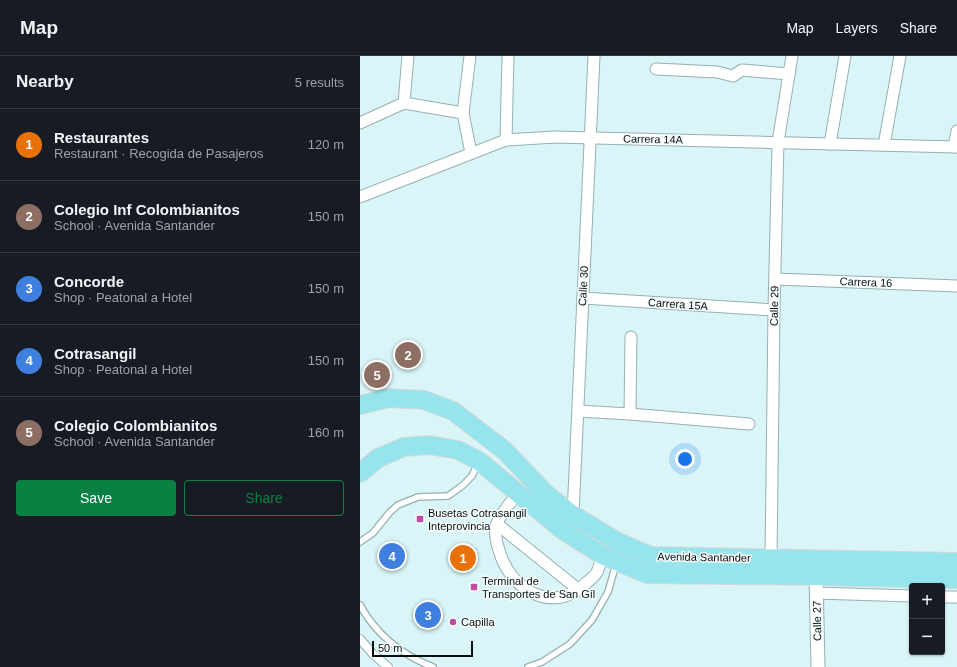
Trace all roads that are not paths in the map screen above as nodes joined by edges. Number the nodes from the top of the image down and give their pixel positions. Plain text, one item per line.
1 (408, 56) edge
2 (470, 56) edge
3 (508, 56) edge
4 (594, 56) edge
5 (792, 56) edge
6 (845, 56) edge
7 (900, 56) edge
8 (656, 69) dead end
9 (789, 74) junction
10 (404, 103) junction
11 (463, 113) junction
12 (360, 123) edge
13 (957, 131) edge
14 (590, 138) junction
15 (506, 140) junction
16 (778, 142) junction
17 (830, 144) junction
18 (884, 145) junction
19 (956, 147) edge
20 (471, 153) junction
21 (360, 197) edge
22 (775, 279) junction
23 (957, 286) edge
24 (583, 298) junction
25 (774, 310) junction
26 (630, 337) dead end
27 (360, 405) edge
28 (578, 411) junction
29 (630, 414) junction
30 (749, 424) dead end
31 (479, 461) junction
32 (360, 473) edge
33 (518, 493) junction
34 (573, 515) junction
35 (497, 524) junction
36 (360, 542) edge
37 (609, 558) junction
38 (771, 558) junction
39 (957, 562) edge
40 (957, 579) edge
41 (816, 584) junction
42 (579, 590) junction
43 (909, 596) edge
44 (945, 597) edge
45 (957, 597) edge
46 (360, 605) edge
47 (360, 639) edge
48 (388, 667) edge
49 (433, 667) edge
50 (528, 667) edge
51 (818, 667) edge

1 - 10 street
2 - 11 street
3 - 15 street
4 - 14 street, Calle 30
5 - 9 street, Calle 29
6 - 17 street
7 - 18 street
8 - 9 street
9 - 16 street, Calle 29
10 - 11 street
10 - 12 street
11 - 20 street
13 - 19 street
14 - 15 street, Carrera 14A
14 - 16 street, Carrera 14A
14 - 24 street, Calle 30
15 - 20 street, Carrera 14A
16 - 17 street, Carrera 14A
16 - 22 street, Calle 29
17 - 18 street, Carrera 14A
18 - 19 street, Carrera 14A
20 - 21 street, Carrera 14A
22 - 23 street, Carrera 16
22 - 25 street, Calle 29
24 - 25 street, Carrera 15A
24 - 28 street, Calle 30
25 - 38 street, Calle 29
26 - 29 street
27 - 34 highway, Avenida Santander
28 - 29 street
28 - 34 street, Calle 30
29 - 30 street
31 - 32 highway, Avenida Santander
31 - 33 highway, Avenida Santander
31 - 36 lane
33 - 35 street
33 - 37 highway, Avenida Santander
34 - 38 highway, Avenida Santander
35 - 42 street
35 - 42 street
37 - 41 highway, Avenida Santander
37 - 42 street
37 - 50 lane
38 - 39 highway, Avenida Santander
40 - 41 highway, Avenida Santander
41 - 43 street
41 - 51 street, Calle 27
44 - 45 street
46 - 49 lane
47 - 48 street

